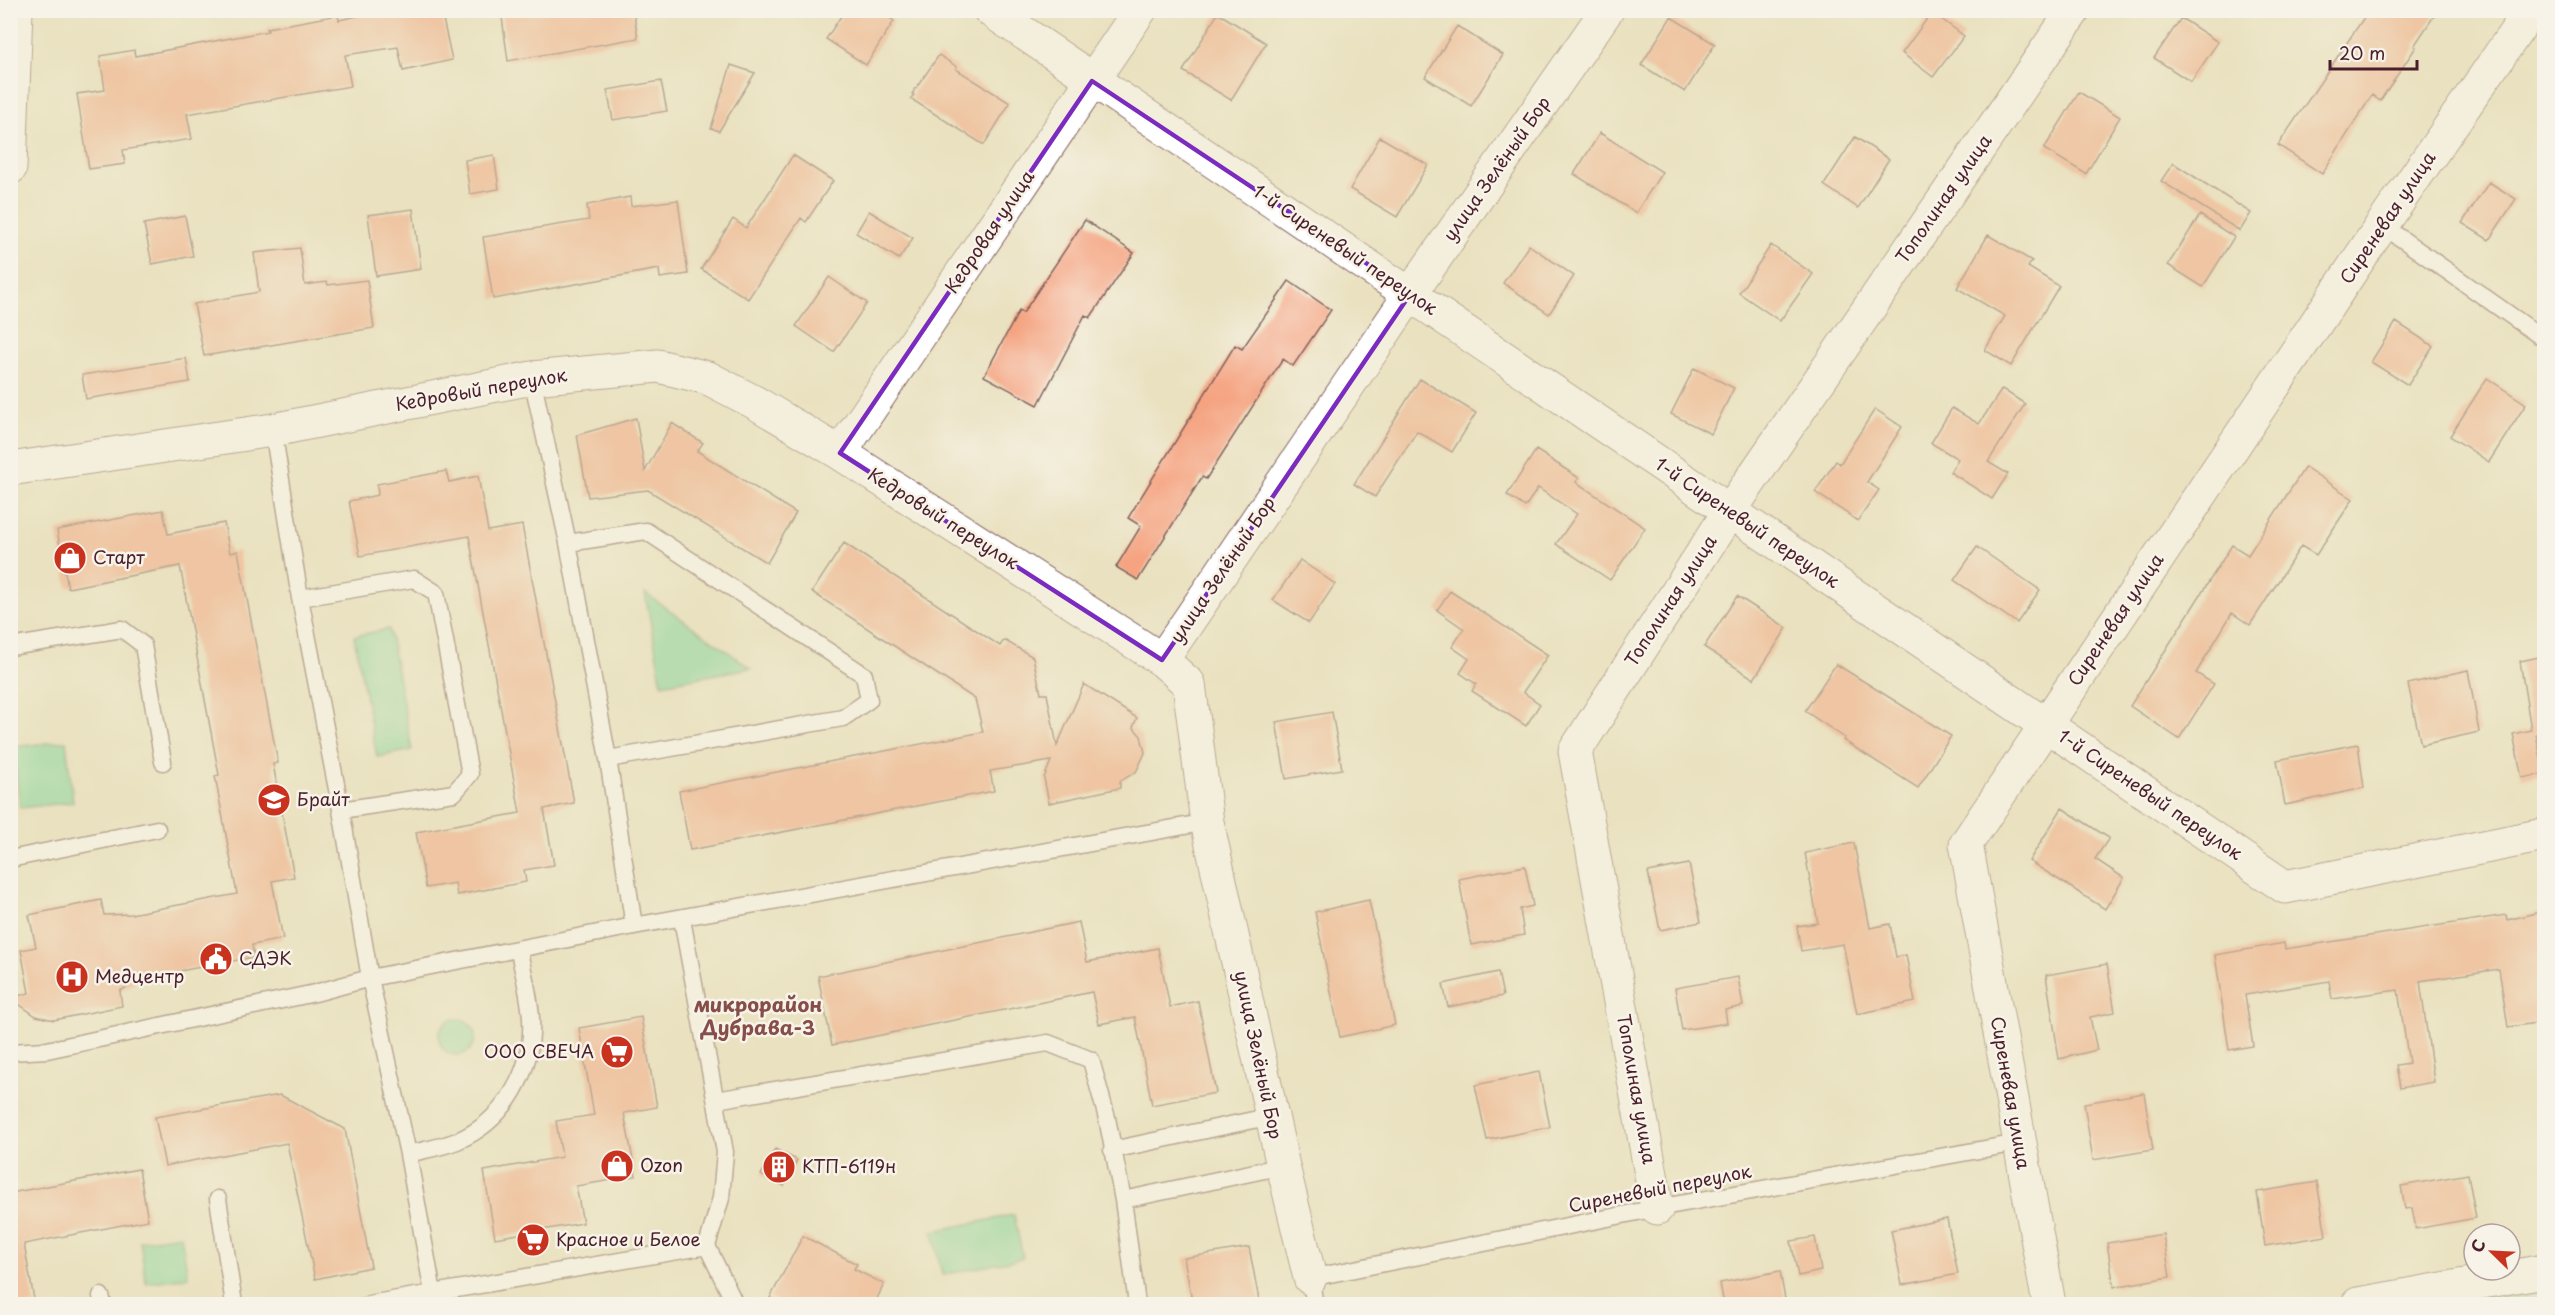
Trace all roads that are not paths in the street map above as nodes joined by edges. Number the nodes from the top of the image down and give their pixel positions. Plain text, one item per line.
1 (990, 10) edge
2 (1140, 10) edge
3 (1607, 10) edge
4 (2074, 10) edge
5 (2531, 10) edge
6 (22, 12) edge
7 (1092, 81) junction
8 (10, 168) edge
9 (2382, 225) junction
10 (1411, 293) junction
11 (2544, 339) edge
12 (532, 378) junction
13 (273, 430) junction
14 (840, 453) junction
15 (10, 469) edge
16 (1729, 512) junction
17 (568, 543) junction
18 (300, 598) junction
19 (10, 647) edge
20 (1162, 660) junction
21 (2046, 724) junction
22 (608, 759) junction
23 (163, 762) dead end
24 (341, 810) junction
25 (1206, 822) junction
26 (157, 829) dead end
27 (2544, 835) edge
28 (10, 859) edge
29 (682, 919) junction
30 (634, 926) junction
31 (519, 951) junction
32 (370, 978) junction
33 (10, 1052) edge
34 (716, 1100) junction
35 (1272, 1116) junction
36 (2018, 1143) junction
37 (1112, 1150) junction
38 (408, 1154) junction
39 (1283, 1166) junction
40 (218, 1199) dead end
41 (1123, 1200) junction
42 (1657, 1208) junction
43 (707, 1246) junction
44 (2544, 1271) edge
45 (1313, 1291) edge
46 (434, 1299) edge
47 (234, 1305) edge
48 (369, 1305) edge
49 (735, 1305) edge
50 (1137, 1305) edge
51 (2049, 1305) edge
52 (2358, 1305) edge

1 - 7 street, 1-й Сиреневый переулок
2 - 7 street, Кедровая улица
3 - 10 street, улица Зелёный Бор
4 - 16 street, Тополиная улица
5 - 9 street, Сиреневая улица
6 - 8 street
7 - 10 street, 1-й Сиреневый переулок
7 - 14 street, Кедровая улица
9 - 11 lane
9 - 21 street, Сиреневая улица
10 - 16 street, 1-й Сиреневый переулок
10 - 20 street, улица Зелёный Бор
12 - 13 street, Кедровый переулок
12 - 14 street, Кедровый переулок
12 - 17 lane
13 - 15 street, Кедровый переулок
13 - 18 lane
14 - 20 street, Кедровый переулок
16 - 21 street, 1-й Сиреневый переулок
16 - 42 street, Тополиная улица
17 - 22 lane
17 - 22 lane
18 - 24 lane
18 - 24 lane
19 - 23 lane
20 - 25 street, улица Зелёный Бор
21 - 27 street, 1-й Сиреневый переулок
21 - 36 street, Сиреневая улица
22 - 30 lane
24 - 32 lane
25 - 29 lane
25 - 35 street, улица Зелёный Бор
26 - 28 lane
29 - 30 lane
29 - 34 lane
30 - 31 lane
31 - 32 lane
31 - 38 lane
32 - 33 lane
32 - 38 lane
34 - 37 lane
34 - 43 lane
35 - 37 lane
35 - 39 street, улица Зелёный Бор
36 - 42 lane, Сиреневый переулок
36 - 51 street, Сиреневая улица
37 - 41 lane
38 - 46 lane
39 - 41 lane
39 - 45 street, улица Зелёный Бор
40 - 47 lane
41 - 50 lane
42 - 45 lane, Сиреневый переулок
43 - 46 lane
43 - 49 lane
44 - 52 street
46 - 48 lane

